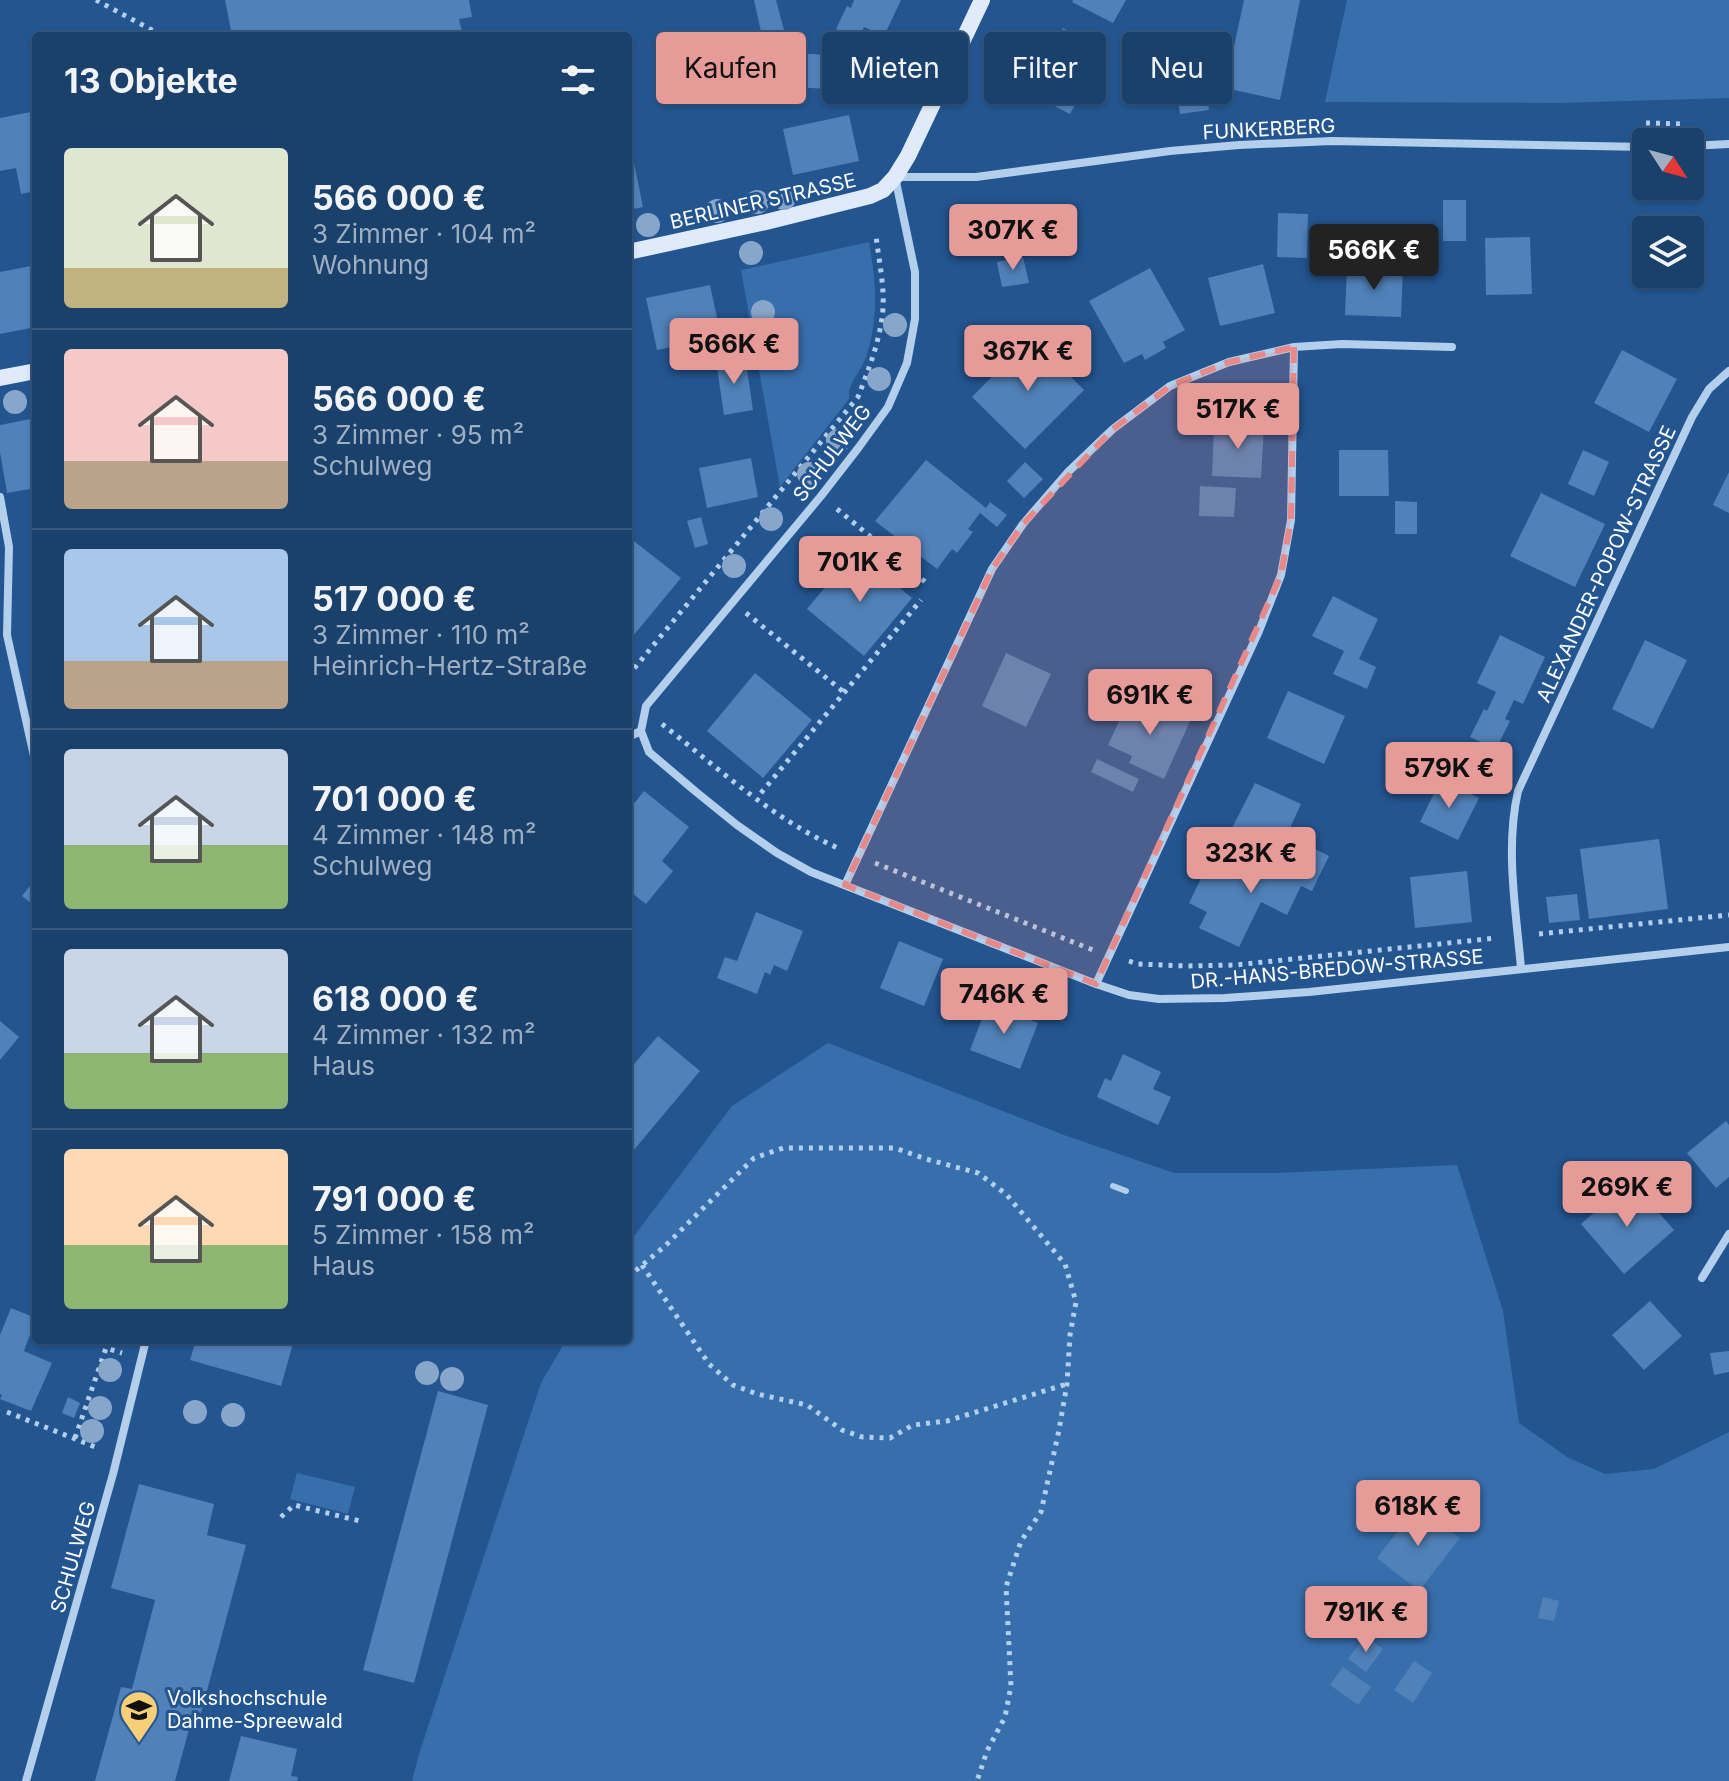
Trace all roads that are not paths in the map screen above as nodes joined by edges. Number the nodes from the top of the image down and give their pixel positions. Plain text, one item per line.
1 (982, 0) edge
2 (1729, 144) edge
3 (1704, 145) edge
4 (1632, 147) edge
5 (895, 177) junction
6 (632, 251) edge
7 (1294, 347) junction
8 (1452, 347) dead end
9 (1729, 371) edge
10 (32, 372) edge
11 (0, 378) edge
12 (0, 497) edge
13 (641, 731) junction
14 (632, 735) edge
15 (32, 747) edge
16 (845, 885) junction
17 (1729, 947) edge
18 (1521, 968) junction
19 (1096, 984) junction
20 (1113, 1186) dead end
21 (1126, 1191) dead end
22 (1729, 1234) edge
23 (1702, 1278) dead end
24 (145, 1344) edge
25 (26, 1781) edge

1 - 5 street, BERLINER STRASSE
2 - 3 street
4 - 5 street, FUNKERBERG
5 - 6 street, BERLINER STRASSE
5 - 13 street, SCHULWEG
7 - 8 street
7 - 16 street
7 - 19 street
9 - 18 street, ALEXANDER-POPOW-STRASSE
10 - 11 street
12 - 15 street
13 - 14 street
13 - 16 street, DR.-HANS-BREDOW-STRASSE
16 - 19 street, DR.-HANS-BREDOW-STRASSE
17 - 18 street, DR.-HANS-BREDOW-STRASSE
18 - 19 street, DR.-HANS-BREDOW-STRASSE
20 - 21 lane
22 - 23 street
24 - 25 street, SCHULWEG

